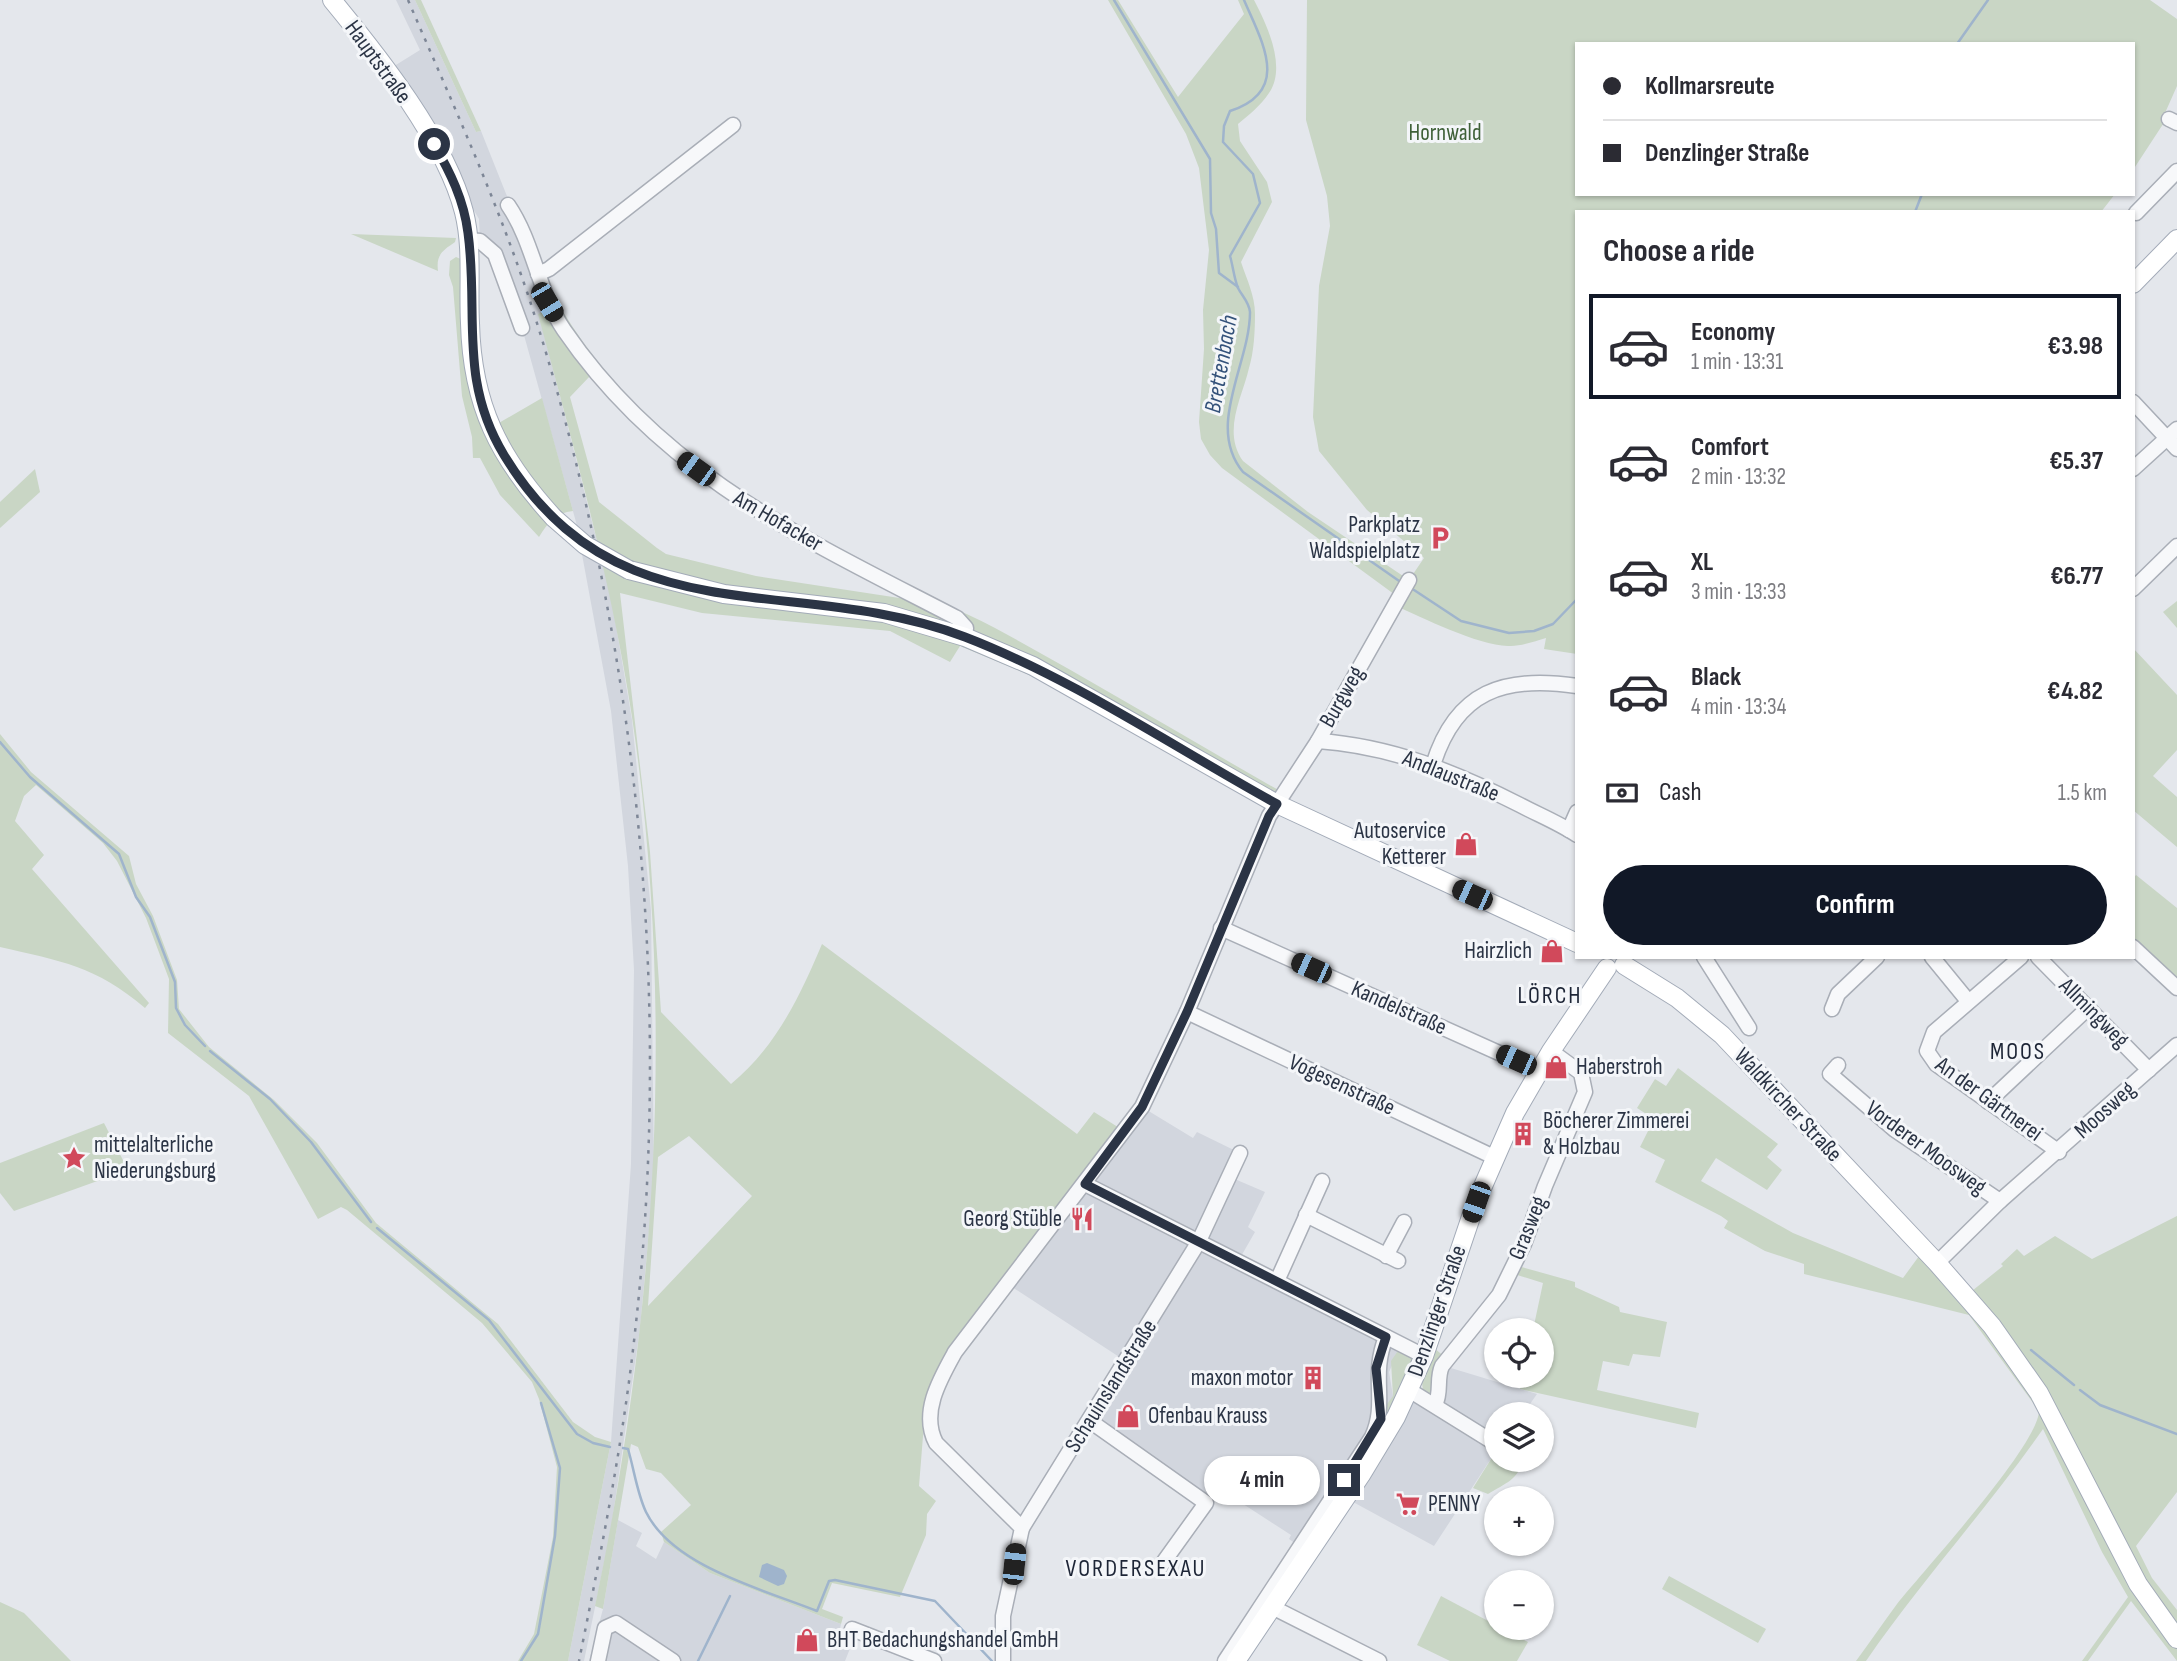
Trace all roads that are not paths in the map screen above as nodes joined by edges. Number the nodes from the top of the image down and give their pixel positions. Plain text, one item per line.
1 (332, 0) edge
2 (733, 125) dead end
3 (2177, 172) edge
4 (508, 205) dead end
5 (2136, 213) dead end
6 (2177, 239) edge
7 (469, 240) junction
8 (538, 274) junction
9 (2135, 282) edge
10 (522, 328) dead end
11 (2135, 404) edge
12 (2174, 439) edge
13 (2135, 468) edge
14 (2177, 546) edge
15 (1406, 584) dead end
16 (2135, 587) edge
17 (965, 637) junction
18 (1575, 686) edge
19 (1318, 741) junction
20 (1433, 765) junction
21 (1277, 804) junction
22 (1573, 833) edge
23 (1221, 928) junction
24 (1575, 942) edge
25 (2135, 949) edge
26 (1705, 959) edge
27 (1875, 959) edge
28 (1934, 959) edge
29 (2019, 959) edge
30 (2040, 959) edge
31 (1615, 962) edge
32 (2177, 989) edge
33 (1968, 1001) junction
34 (2088, 1008) junction
35 (1832, 1009) dead end
36 (1187, 1012) junction
37 (1749, 1028) dead end
38 (2177, 1045) edge
39 (1551, 1051) junction
40 (1838, 1065) dead end
41 (2149, 1070) junction
42 (1539, 1071) junction
43 (1988, 1102) junction
44 (2059, 1152) junction
45 (1240, 1153) dead end
46 (1496, 1158) junction
47 (1322, 1181) dead end
48 (1085, 1184) junction
49 (2000, 1201) junction
50 (1306, 1215) junction
51 (1404, 1222) dead end
52 (1198, 1242) junction
53 (1937, 1263) junction
54 (1277, 1281) junction
55 (1386, 1337) junction
56 (1423, 1356) junction
57 (1409, 1390) junction
58 (1435, 1405) junction
59 (1090, 1422) junction
60 (1484, 1436) edge
61 (1022, 1528) junction
62 (1160, 1567) dead end
63 (1272, 1607) junction
64 (852, 1629) dead end
65 (2177, 1639) edge
66 (1244, 1642) junction
67 (598, 1661) edge
68 (673, 1661) edge
69 (934, 1661) edge
70 (1003, 1661) edge
71 (1225, 1661) edge
72 (1236, 1661) edge
73 (1379, 1661) edge

1 - 7 main road, Hauptstraße
2 - 8 street
3 - 5 street
4 - 8 street, Am Hofacker
6 - 9 main road
7 - 10 street
7 - 17 main road, Hauptstraße, bridge
8 - 17 street, Am Hofacker
11 - 12 street
12 - 13 street
14 - 16 street
15 - 19 street, Burgweg
17 - 21 main road, Hauptstraße
18 - 20 street
19 - 20 street, Andlaustraße
19 - 21 street, Burgweg
20 - 22 street, Andlaustraße
21 - 23 street, Burgweg
21 - 24 main road, Hauptstraße
23 - 36 street, Burgweg
23 - 42 street, Kandelstraße
25 - 32 street
26 - 37 street
27 - 35 street
28 - 33 street
29 - 33 street, An der Gärtnerei
30 - 34 street, Allmingweg
31 - 39 main road, Denzlinger Straße
31 - 53 main road, Waldkircher Straße
33 - 43 street, An der Gärtnerei
34 - 41 street, Allmingweg
34 - 43 street
36 - 46 street, Vogesenstraße
36 - 48 street, Burgweg
38 - 41 street, Moosweg
39 - 42 main road, Denzlinger Straße
39 - 58 street, Grasweg
40 - 49 street, Vorderer Moosweg
41 - 44 street, Moosweg
42 - 46 main road, Denzlinger Straße
43 - 44 street, An der Gärtnerei
44 - 49 street, Moosweg
45 - 52 street, Schauinslandstraße
46 - 56 main road, Denzlinger Straße
47 - 50 street
48 - 52 street
48 - 61 street, Burgweg
49 - 53 street
50 - 51 street
50 - 54 street
52 - 54 street
52 - 59 street, Schauinslandstraße
53 - 65 main road, Waldkircher Straße
54 - 55 street
55 - 56 street
55 - 66 street, Denzlinger Straße
56 - 57 main road, Denzlinger Straße
57 - 58 street
57 - 63 main road, Denzlinger Straße
58 - 60 street
59 - 61 street, Schauinslandstraße
59 - 62 street
61 - 70 street
63 - 66 main road, Denzlinger Straße
63 - 73 street
64 - 69 street
66 - 71 street, Denzlinger Straße
66 - 72 main road, Denzlinger Straße
67 - 68 street

